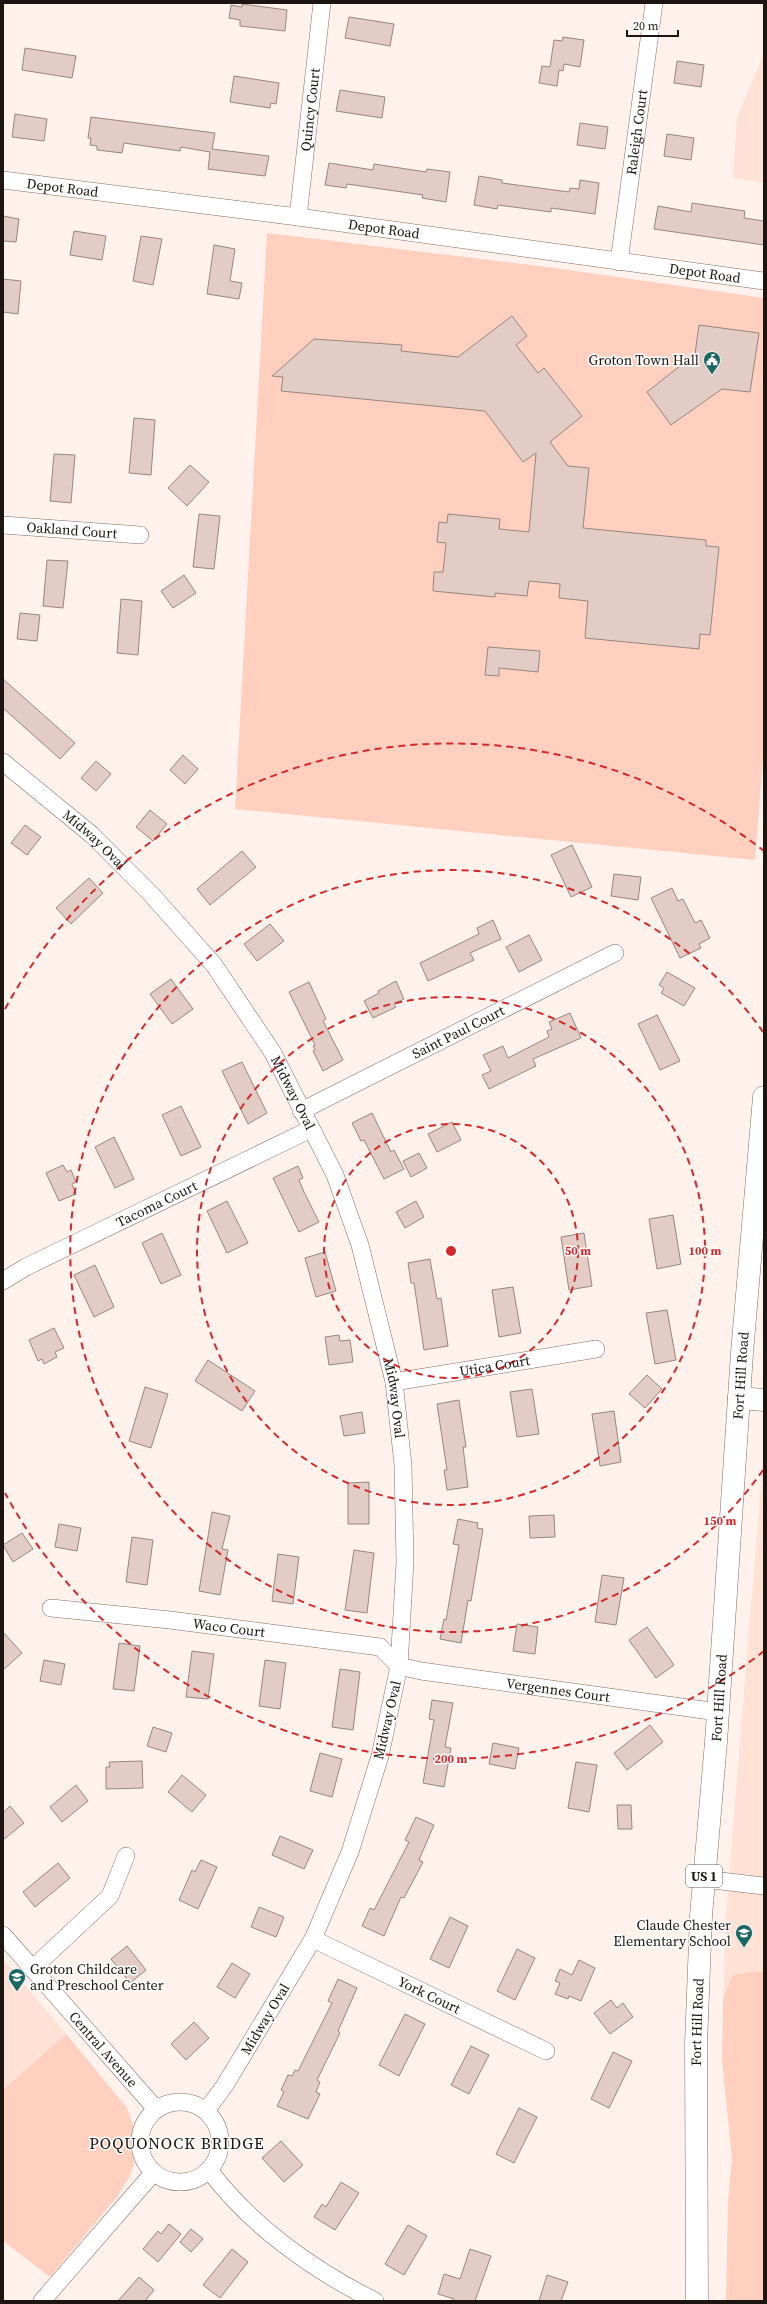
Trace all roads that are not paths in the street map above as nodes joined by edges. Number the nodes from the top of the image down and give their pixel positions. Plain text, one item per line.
1 (322, 3) edge
2 (654, 3) edge
3 (3, 180) edge
4 (298, 216) junction
5 (619, 262) junction
6 (764, 281) edge
7 (3, 525) edge
8 (140, 535) dead end
9 (6, 768) edge
10 (615, 953) dead end
11 (764, 1097) edge
12 (301, 1111) junction
13 (311, 1129) junction
14 (3, 1281) edge
15 (596, 1349) dead end
16 (394, 1382) junction
17 (739, 1398) junction
18 (764, 1400) edge
19 (51, 1608) dead end
20 (399, 1666) junction
21 (718, 1712) junction
22 (126, 1856) dead end
23 (704, 1879) junction
24 (764, 1886) edge
25 (3, 1935) edge
26 (313, 1939) junction
27 (32, 1969) junction
28 (546, 2051) dead end
29 (156, 2109) junction
30 (206, 2111) junction
31 (209, 2170) junction
32 (154, 2172) junction
33 (42, 2301) edge
34 (375, 2301) edge
35 (697, 2301) edge

1 - 4 street, Quincy Court
2 - 5 street, Raleigh Court
3 - 4 street, Depot Road
4 - 5 street, Depot Road
5 - 6 street, Depot Road
7 - 8 street, Oakland Court
9 - 12 street, Midway Oval
10 - 12 street, Saint Paul Court
11 - 17 main road, Fort Hill Road / US 1
12 - 13 street, Midway Oval
13 - 14 street, Tacoma Court
13 - 16 street, Midway Oval
15 - 16 street, Utica Court
16 - 20 street, Midway Oval
17 - 18 main road
17 - 21 main road, Fort Hill Road / US 1
19 - 20 street, Waco Court
20 - 21 street, Vergennes Court
20 - 26 street, Midway Oval
21 - 23 main road, Fort Hill Road / US 1
22 - 27 street
23 - 24 street
23 - 35 main road, Fort Hill Road / US 1
25 - 27 street, Central Avenue
26 - 28 street, York Court
26 - 30 street, Midway Oval
27 - 29 street, Central Avenue
29 - 30 street
29 - 32 street
30 - 31 street
31 - 32 street
31 - 34 street
32 - 33 street

